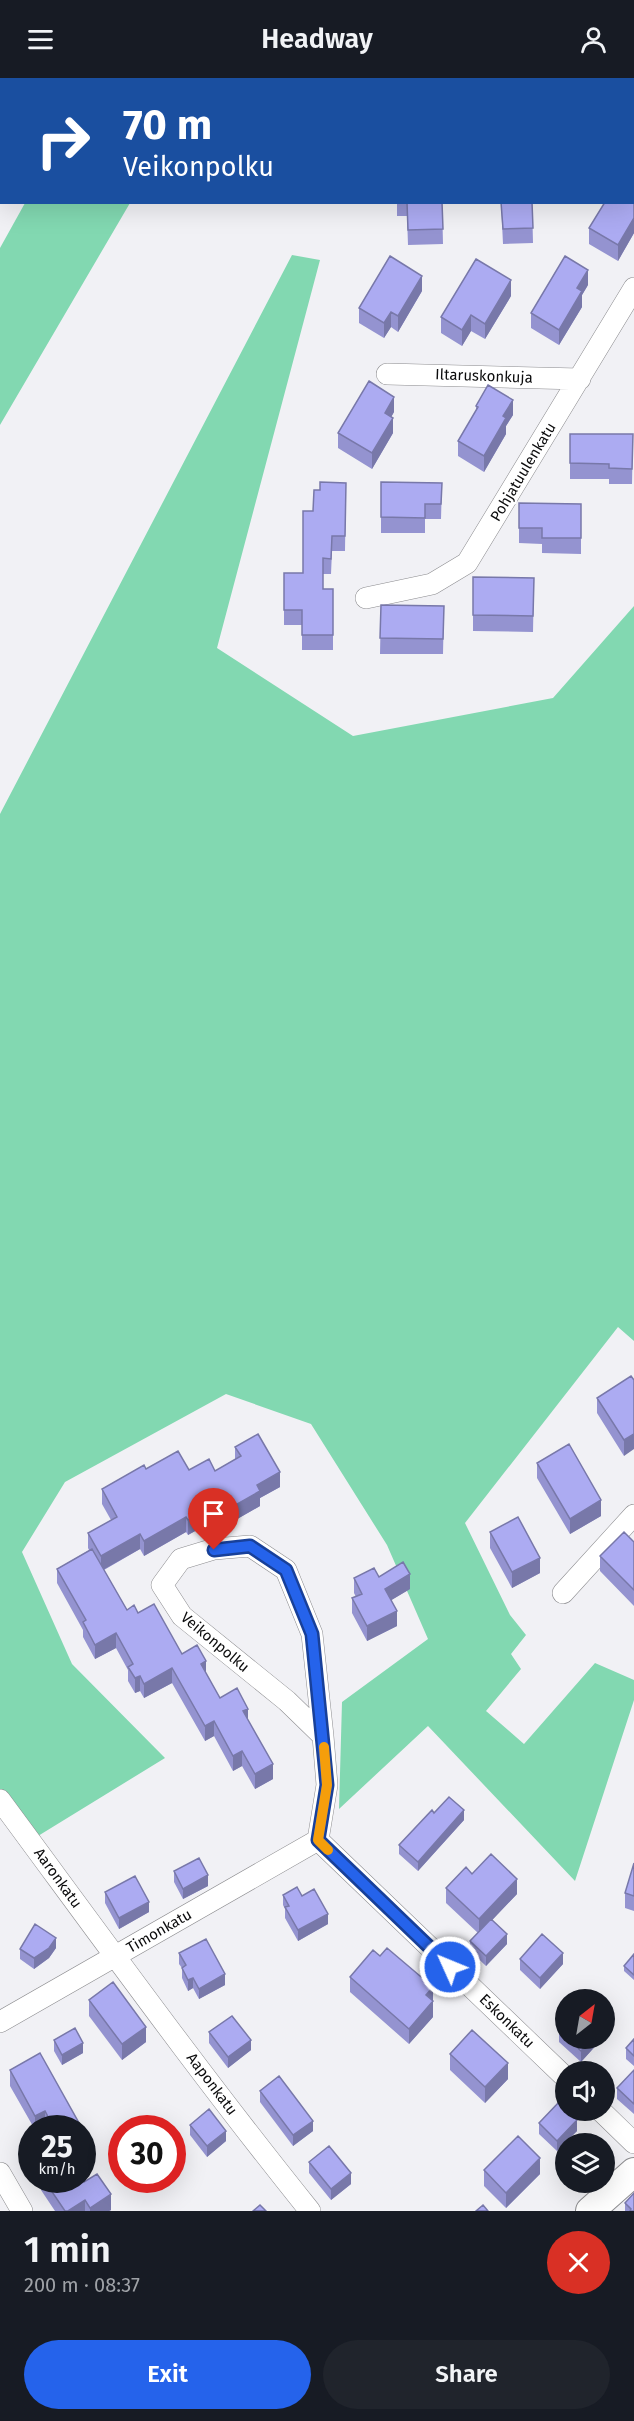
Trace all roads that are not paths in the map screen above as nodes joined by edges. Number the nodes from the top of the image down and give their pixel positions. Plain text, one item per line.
1 (634, 288) edge
2 (387, 374) dead end
3 (580, 379) junction
4 (366, 598) dead end
5 (632, 1522) edge
6 (563, 1593) dead end
7 (322, 1736) junction
8 (0, 1800) edge
9 (318, 1840) junction
10 (115, 1956) junction
11 (0, 2022) edge
12 (555, 2067) edge
13 (611, 2121) edge
14 (634, 2143) edge
15 (634, 2172) edge
16 (0, 2173) edge
17 (22, 2211) edge
18 (310, 2211) edge
19 (590, 2211) edge

1 - 3 street, Pohjatuulenkatu
2 - 3 street, Iltaruskonkuja
3 - 4 street, Pohjatuulenkatu
5 - 6 street
7 - 7 street, Veikonpolku
7 - 9 street, Veikonpolku
8 - 10 street, Aaronkatu
9 - 10 street, Timonkatu
9 - 12 street, Eskonkatu
10 - 11 street, Timonkatu
10 - 18 street, Aaponkatu
13 - 14 street
15 - 19 street
16 - 17 street

